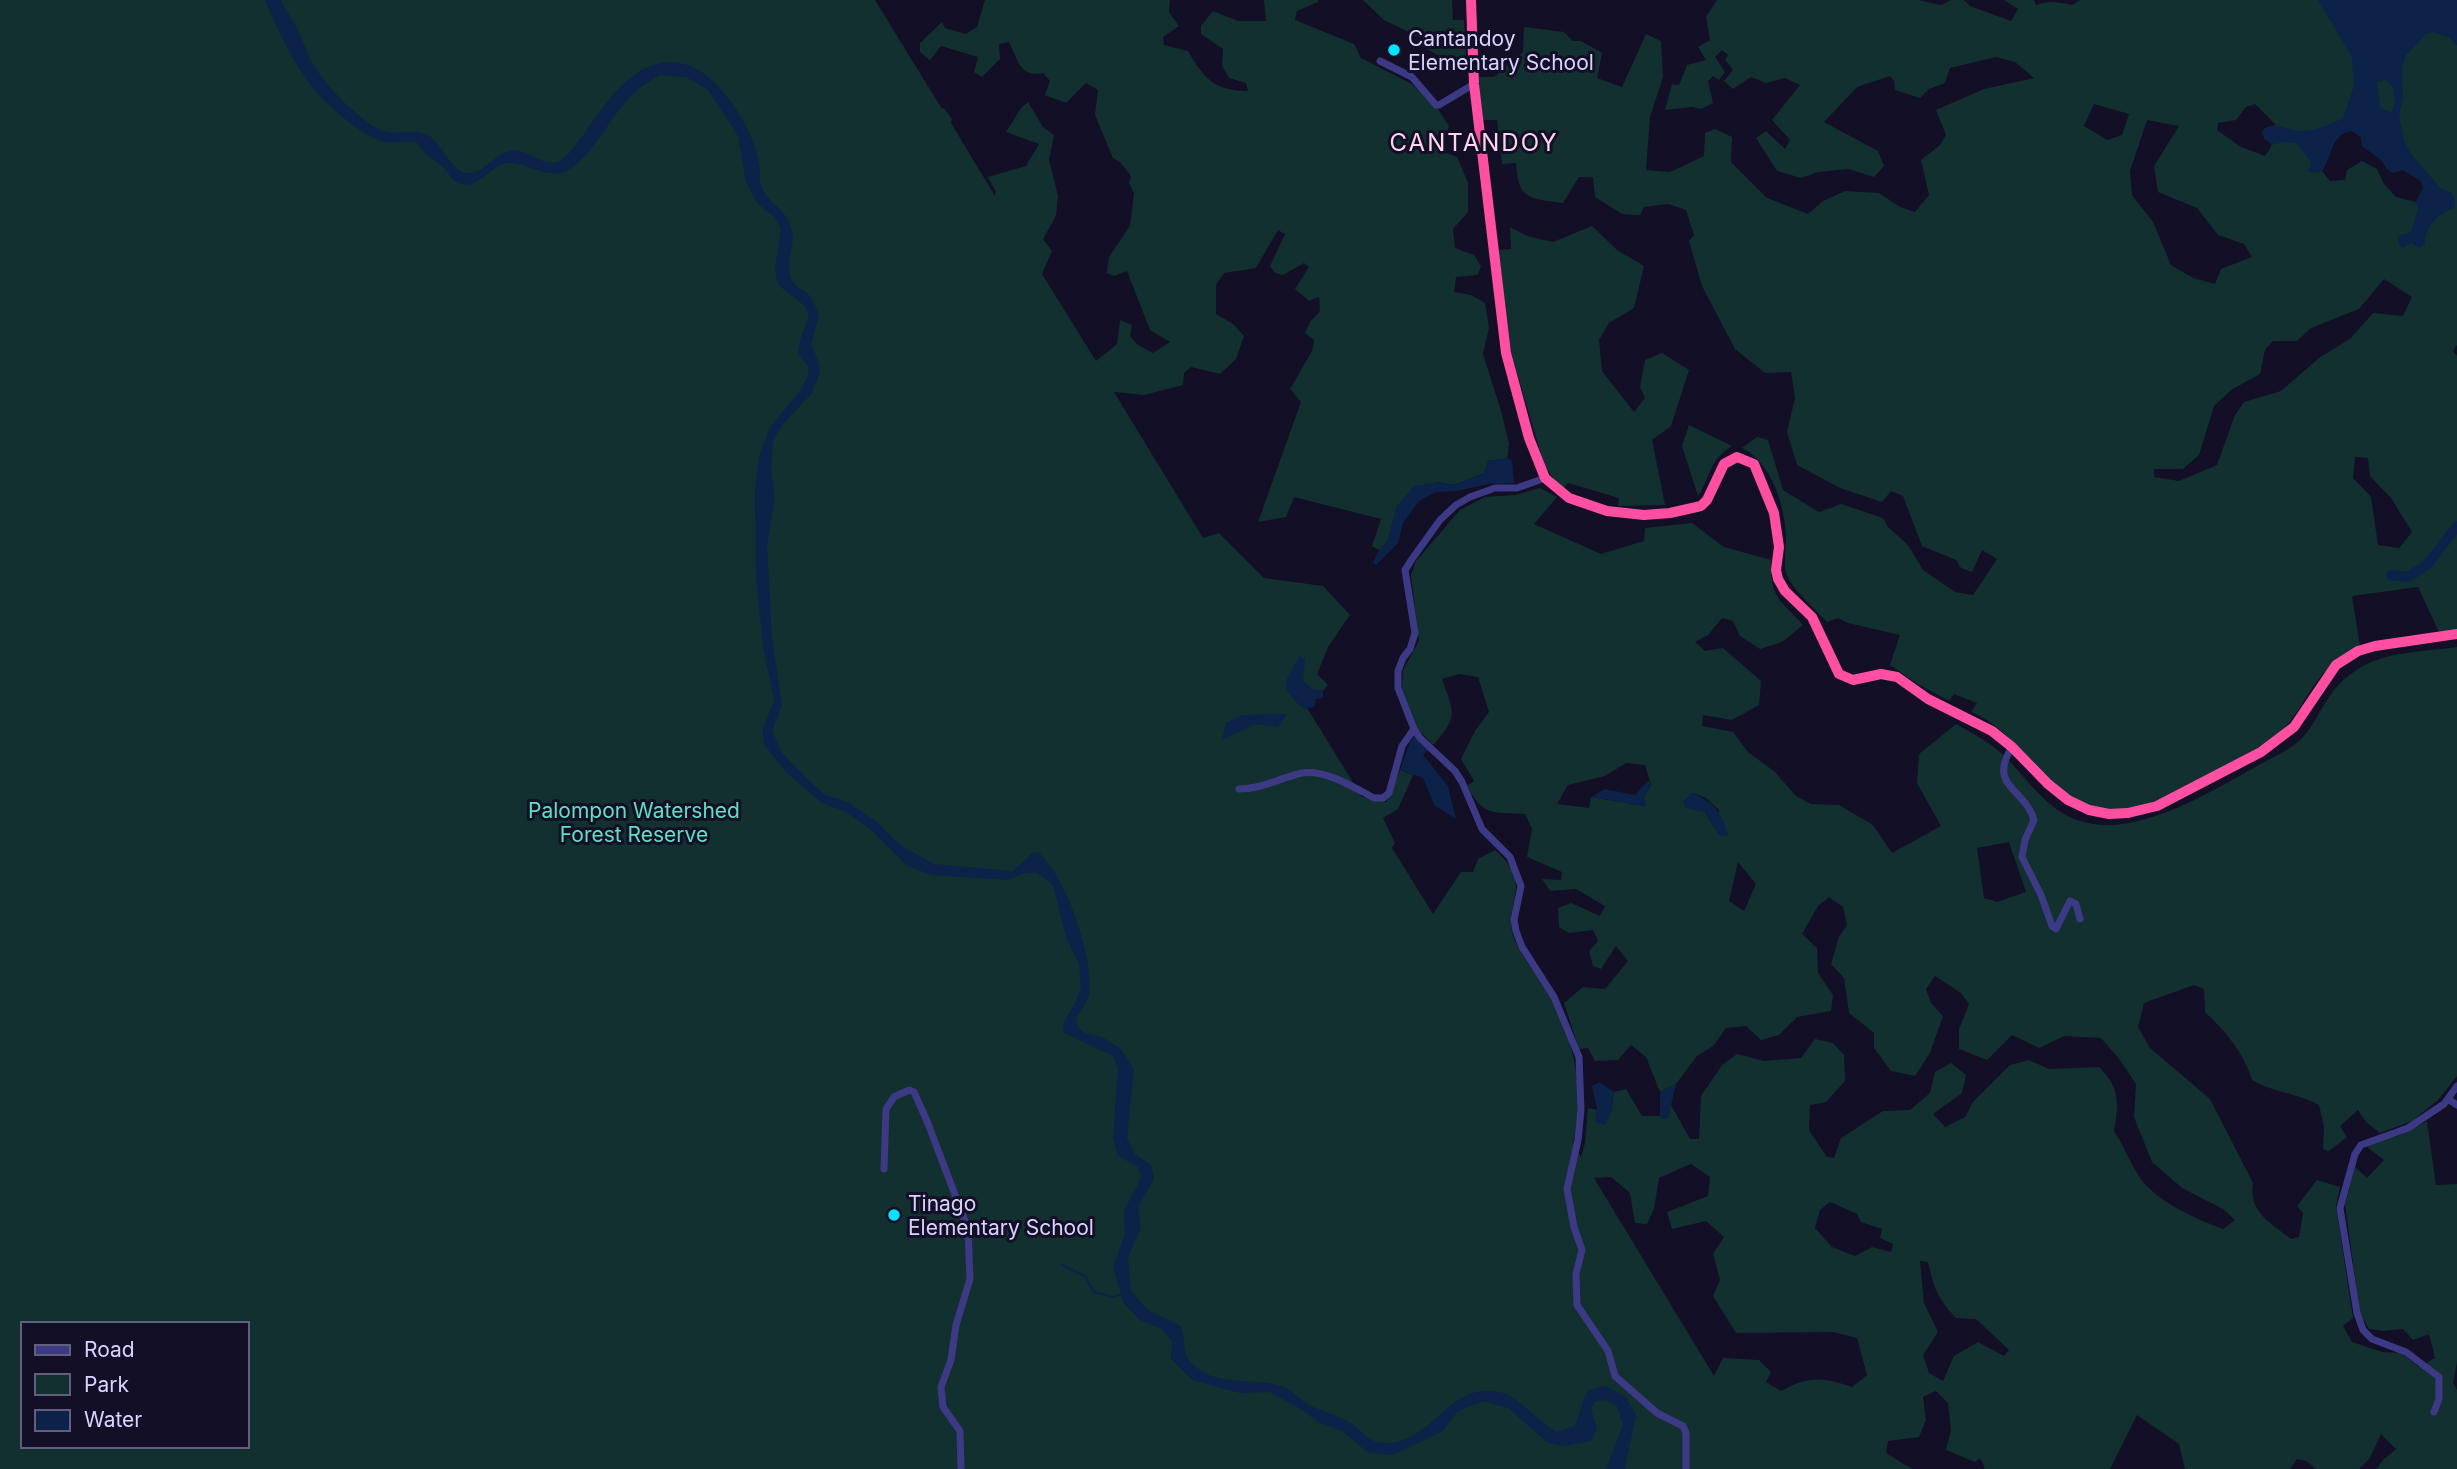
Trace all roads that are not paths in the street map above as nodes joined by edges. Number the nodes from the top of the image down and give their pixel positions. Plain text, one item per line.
1 (1471, 0) edge
2 (1380, 61) dead end
3 (1474, 84) junction
4 (1545, 478) junction
5 (2457, 634) edge
6 (1413, 729) junction
7 (2012, 747) junction
8 (1239, 789) dead end
9 (2080, 919) dead end
10 (2457, 1086) edge
11 (2448, 1099) junction
12 (2457, 1105) edge
13 (884, 1169) dead end
14 (2434, 1412) dead end
15 (961, 1469) edge
16 (1686, 1469) edge

1 - 3 highway
2 - 3 street
3 - 4 highway
4 - 6 street
4 - 7 highway
5 - 7 highway
6 - 8 street
6 - 16 street
7 - 9 street
10 - 11 street
11 - 12 street
11 - 14 street
13 - 15 street

